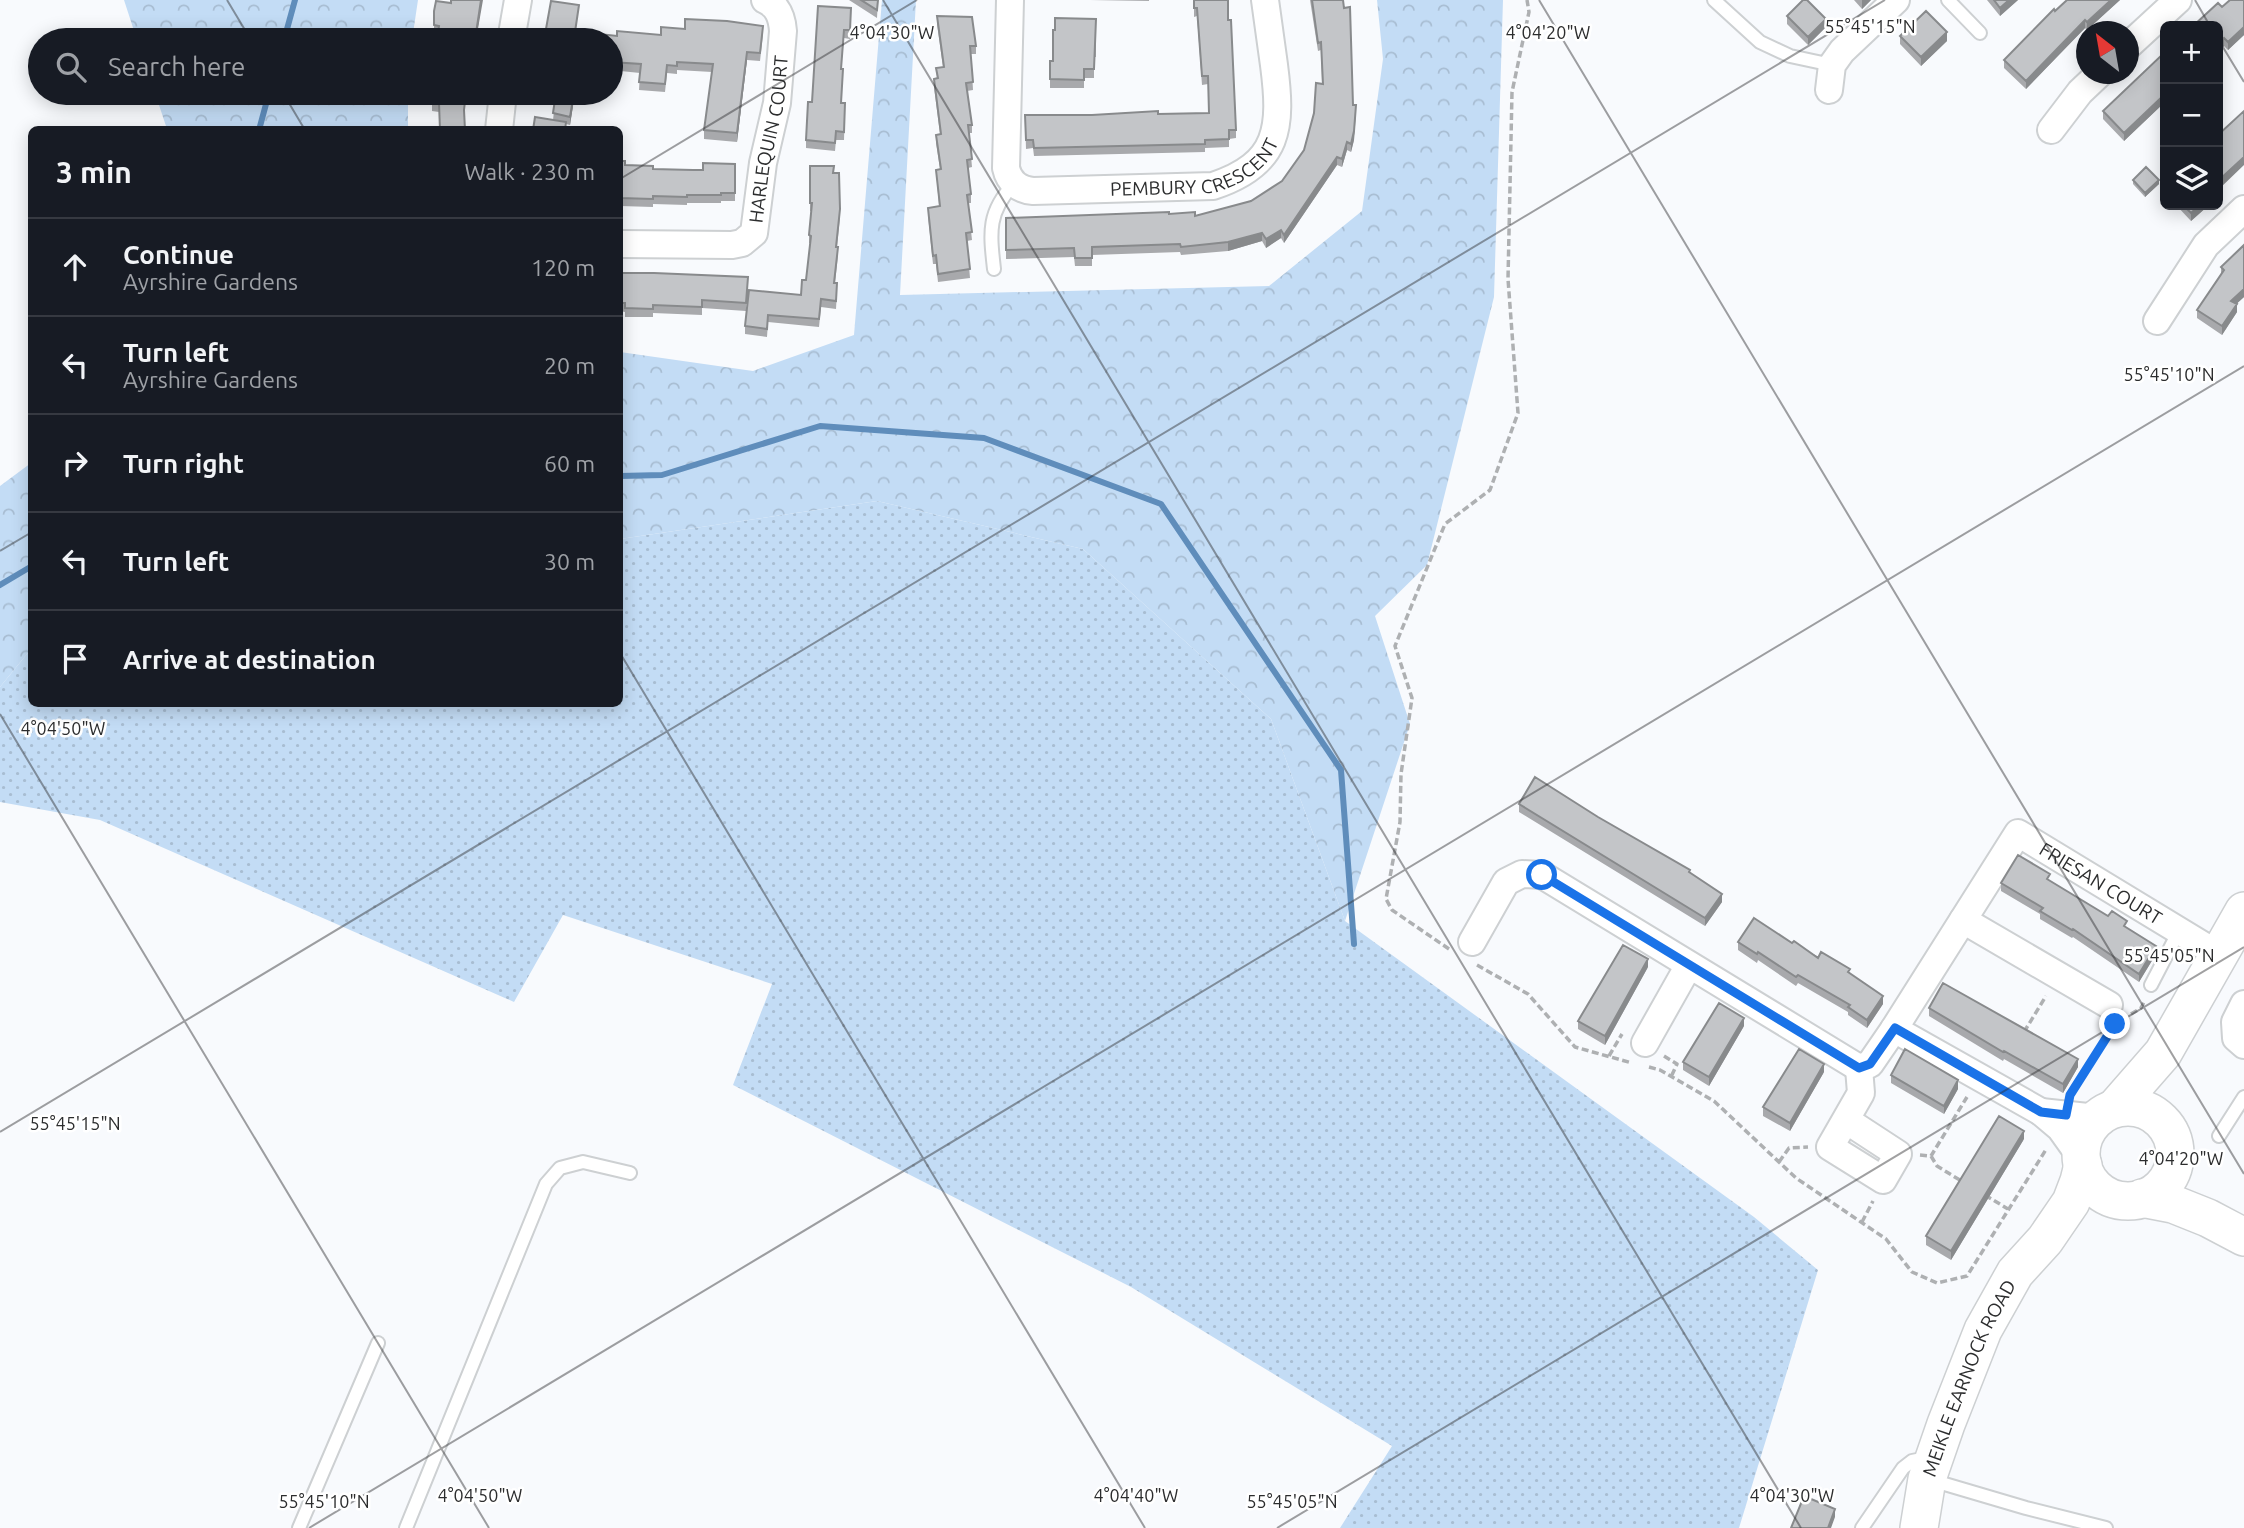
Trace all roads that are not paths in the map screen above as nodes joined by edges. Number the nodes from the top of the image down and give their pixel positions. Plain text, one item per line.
1 (518, 0) edge
2 (765, 0) edge
3 (1010, 0) edge
4 (1265, 0) edge
5 (1714, 0) edge
6 (1896, 0) edge
7 (1948, 0) edge
8 (2178, 0) edge
9 (512, 28) edge
10 (1980, 33) dead end
11 (2139, 37) edge
12 (1830, 77) joint
13 (2088, 84) edge
14 (502, 105) edge
15 (499, 126) edge
16 (2051, 130) dead end
17 (1014, 184) junction
18 (2244, 209) edge
19 (623, 244) edge
20 (994, 269) dead end
21 (2157, 321) dead end
22 (2244, 911) edge
23 (1963, 920) junction
24 (2179, 931) junction
25 (1464, 951) road end
26 (2219, 955) junction
27 (1689, 965) junction
28 (2151, 985) road end
29 (2244, 1004) edge
30 (2116, 1016) road end
31 (1895, 1028) junction
32 (2244, 1045) edge
33 (2163, 1053) junction
34 (1642, 1058) road end
35 (1859, 1068) junction
36 (2244, 1097) edge
37 (1846, 1120) junction
38 (2077, 1129) junction
39 (2220, 1136) dead end
40 (2171, 1140) junction
41 (630, 1172) dead end
42 (2130, 1199) junction
43 (2208, 1218) junction
44 (2244, 1237) edge
45 (2045, 1240) junction
46 (378, 1343) dead end
47 (1928, 1476) junction
48 (299, 1528) edge
49 (406, 1528) edge
50 (1861, 1528) edge
51 (1919, 1528) edge
52 (2106, 1528) edge

1 - 9 street
2 - 19 street, HARLEQUIN COURT
3 - 17 street
4 - 17 street, PEMBURY CRESCENT
5 - 12 lane
6 - 12 street
7 - 10 lane
8 - 11 street
13 - 16 street
14 - 15 street
17 - 20 lane
18 - 21 street
22 - 26 street, MEIKLE EARNOCK ROAD
23 - 24 street, FRIESAN COURT
23 - 30 street
23 - 31 street
24 - 26 street, FRIESAN COURT
24 - 28 lane
25 - 27 street
26 - 33 street, MEIKLE EARNOCK ROAD
27 - 34 street
27 - 35 street
29 - 32 street
31 - 35 street
31 - 38 street
33 - 38 street, MEIKLE EARNOCK ROAD
33 - 40 street, MEIKLE EARNOCK ROAD
35 - 37 street
36 - 39 lane
37 - 37 street
38 - 40 street
38 - 42 street
38 - 45 street, MEIKLE EARNOCK ROAD
40 - 42 street
40 - 43 street
41 - 49 lane
42 - 43 street
42 - 45 street, MEIKLE EARNOCK ROAD
43 - 44 street
45 - 47 street, MEIKLE EARNOCK ROAD
46 - 48 lane
47 - 50 lane
47 - 51 street, MEIKLE EARNOCK ROAD
47 - 52 lane

